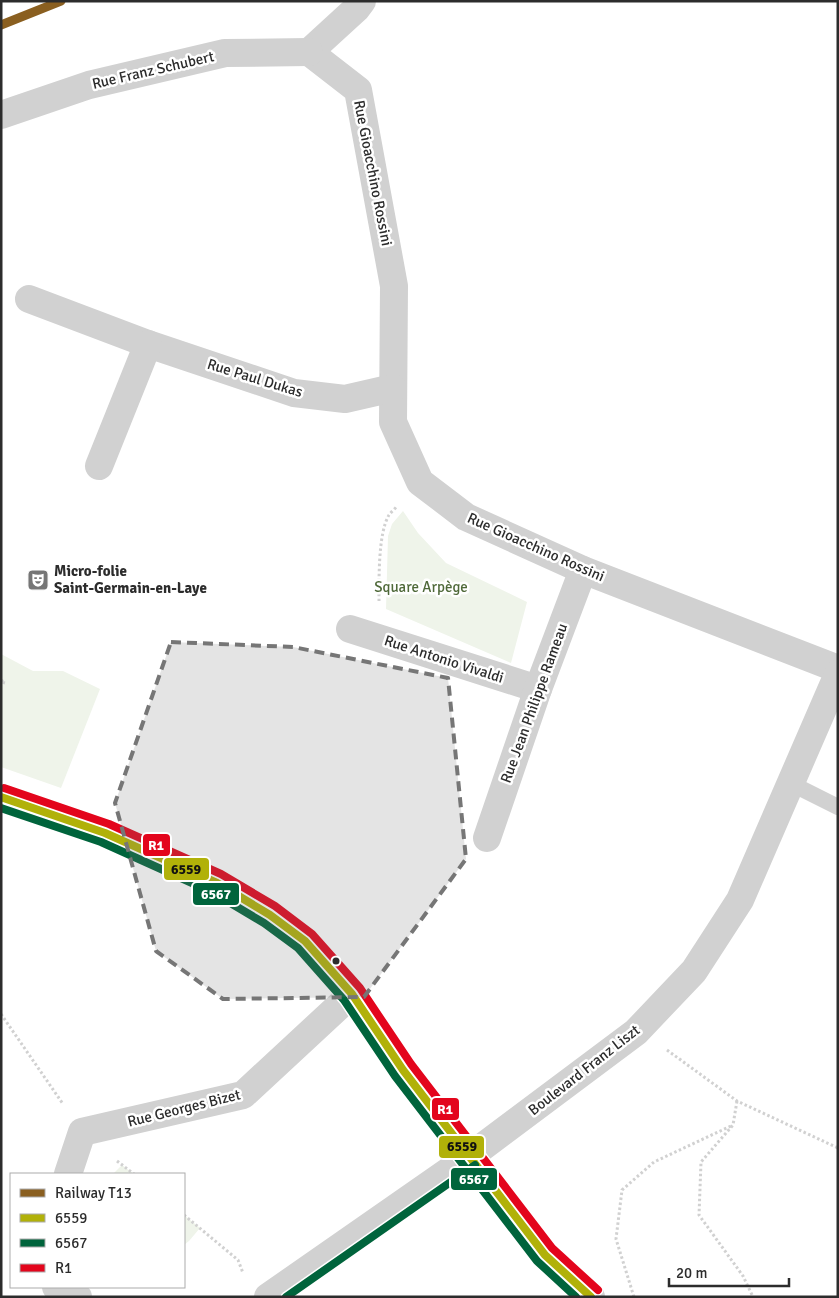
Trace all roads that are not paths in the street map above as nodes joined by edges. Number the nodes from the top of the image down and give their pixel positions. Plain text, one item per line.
1 (362, 1) edge
2 (309, 52) junction
3 (1, 115) edge
4 (29, 299) dead end
5 (148, 344) junction
6 (393, 388) junction
7 (99, 466) dead end
8 (583, 570) junction
9 (350, 629) road end
10 (838, 669) edge
11 (838, 674) edge
12 (538, 689) junction
13 (790, 783) junction
14 (3, 798) edge
15 (838, 806) edge
16 (487, 838) dead end
17 (352, 994) junction
18 (470, 1157) junction
19 (68, 1173) edge
20 (58, 1288) edge
21 (78, 1297) edge
22 (268, 1297) edge
23 (591, 1297) edge

1 - 2 street
2 - 3 street, Rue Franz Schubert
2 - 6 street, Rue Gioacchino Rossini
4 - 5 street, Rue Paul Dukas
5 - 6 street, Rue Paul Dukas
5 - 7 street
6 - 8 street, Rue Gioacchino Rossini
8 - 10 street, Rue Gioacchino Rossini
8 - 12 street, Rue Jean Philippe Rameau
9 - 12 street, Rue Antonio Vivaldi
11 - 13 street, Boulevard Franz Liszt
12 - 16 street, Rue Jean Philippe Rameau
13 - 15 lane
13 - 18 street, Boulevard Franz Liszt
14 - 17 street
17 - 18 street
17 - 19 street, Rue Georges Bizet
18 - 22 street, Boulevard Franz Liszt
18 - 23 street
20 - 21 street

